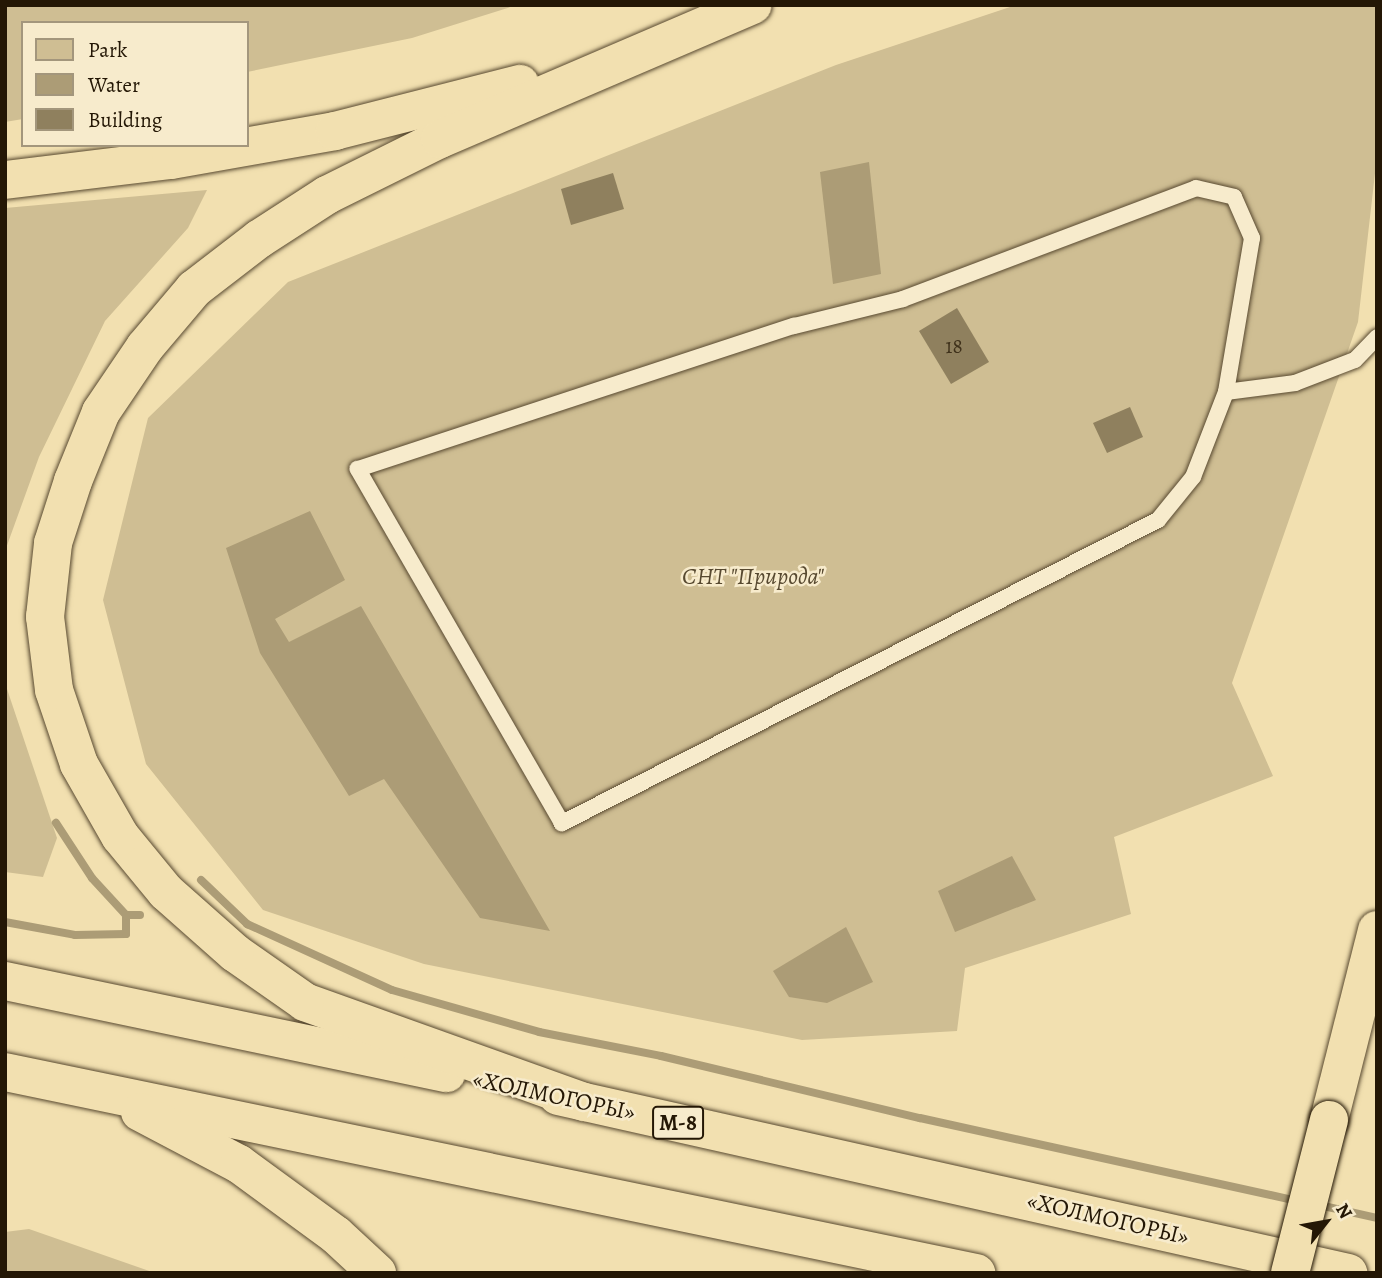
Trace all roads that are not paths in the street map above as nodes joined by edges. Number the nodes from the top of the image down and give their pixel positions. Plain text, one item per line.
1 (740, 10) edge
2 (248, 146) edge
3 (245, 147) edge
4 (5, 180) edge
5 (1377, 337) edge
6 (1226, 392) junction
7 (1374, 946) edge
8 (5, 981) edge
9 (5, 1072) edge
10 (101, 1092) junction
11 (584, 1102) junction
12 (377, 1273) edge
13 (976, 1273) edge
14 (1290, 1273) edge
15 (1348, 1273) edge

1 - 2 highway
1 - 11 highway
3 - 4 highway
5 - 6 lane
6 - 6 lane
7 - 14 highway, bridge
8 - 11 highway, «ХОЛМОГОРЫ» / М-8
9 - 10 highway
10 - 12 highway
10 - 13 highway
11 - 15 highway, «ХОЛМОГОРЫ» / М-8

